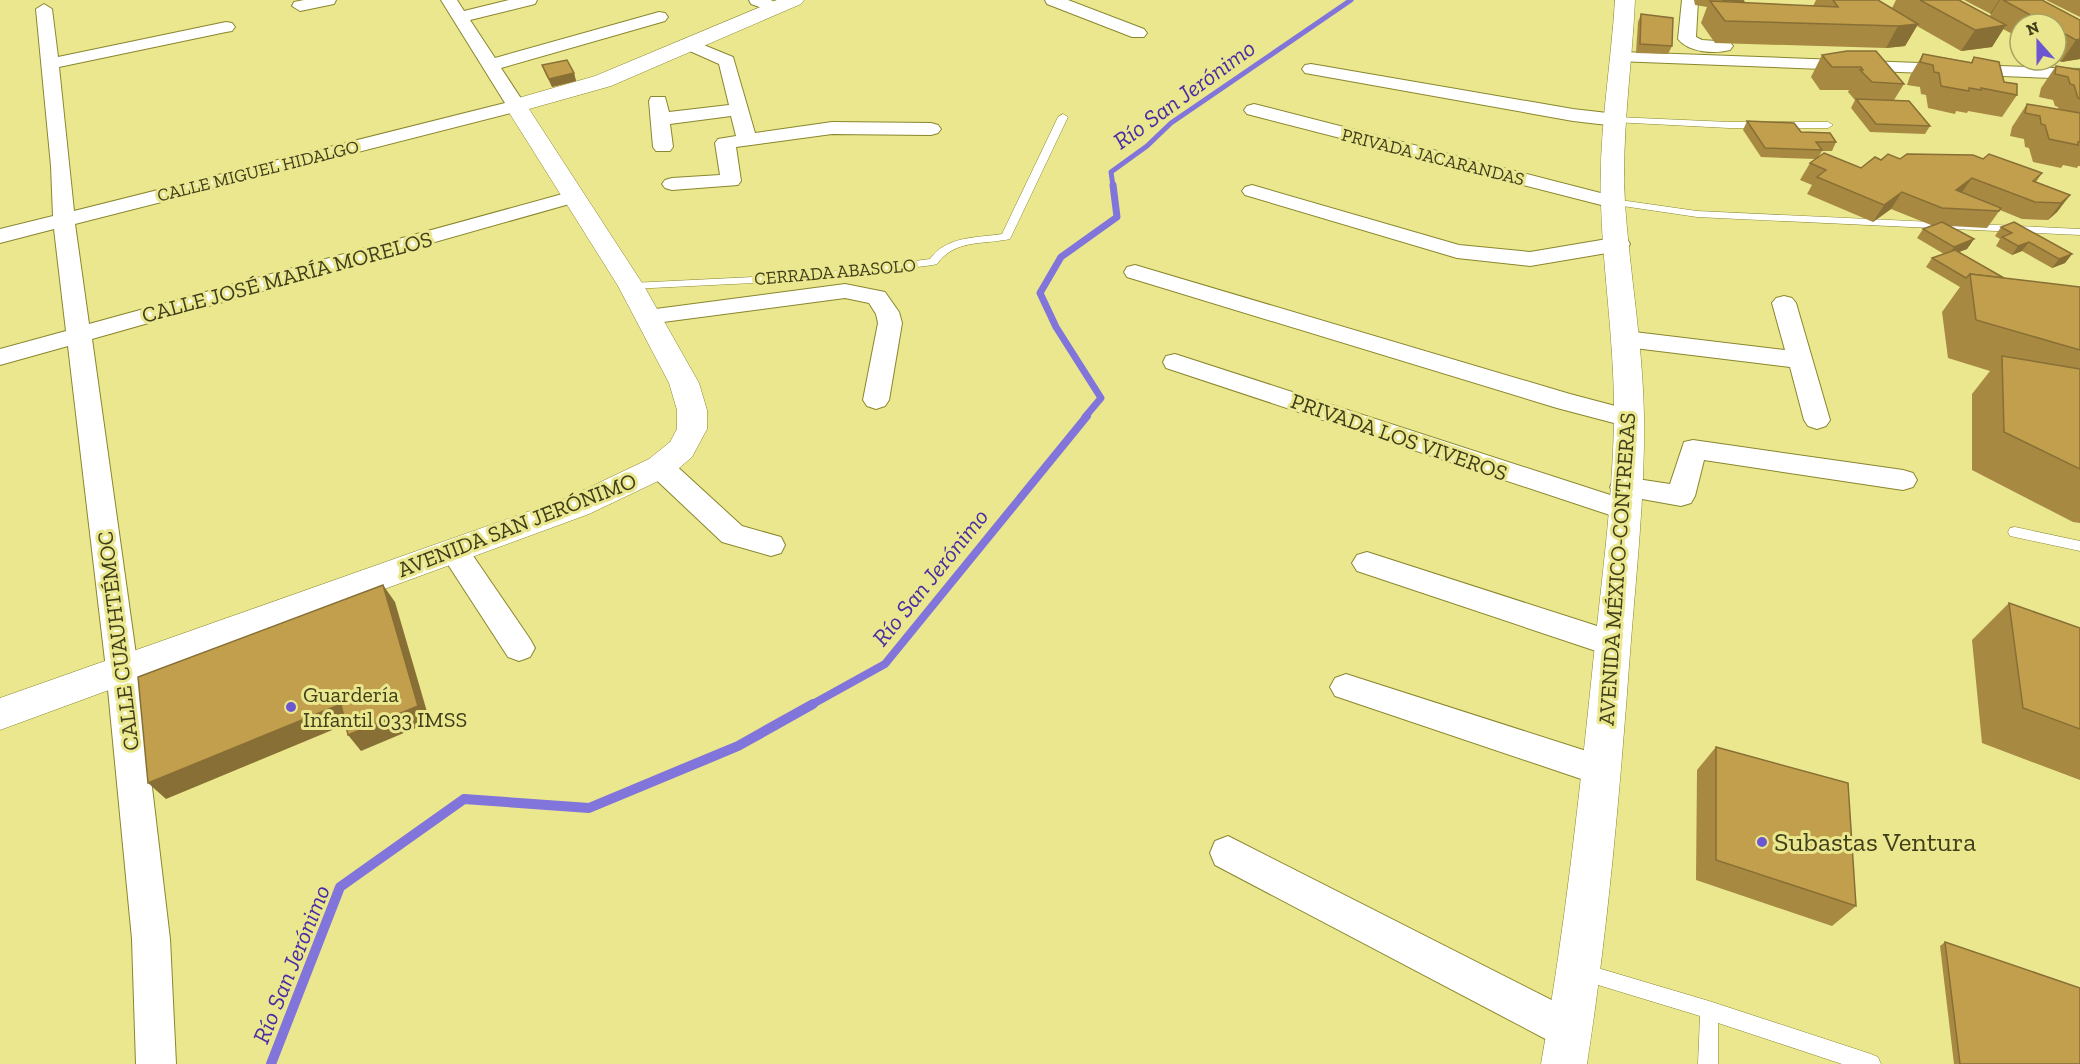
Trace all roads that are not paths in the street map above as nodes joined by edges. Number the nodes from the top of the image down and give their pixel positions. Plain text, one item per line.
1 (327, 0) edge
2 (449, 0) edge
3 (529, 0) edge
4 (1053, 0) edge
5 (1625, 0) edge
6 (1690, 0) edge
7 (776, 3) edge
8 (300, 6) dead end
9 (44, 9) dead end
10 (460, 17) junction
11 (659, 17) dead end
12 (226, 27) dead end
13 (1138, 33) dead end
14 (689, 45) junction
15 (2008, 56) edge
16 (1623, 57) junction
17 (50, 64) junction
18 (490, 65) junction
19 (1311, 69) dead end
20 (2080, 74) edge
21 (516, 106) junction
22 (739, 109) junction
23 (1254, 110) dead end
24 (1064, 117) dead end
25 (1616, 120) junction
26 (1828, 125) dead end
27 (931, 129) dead end
28 (747, 140) junction
29 (663, 147) dead end
30 (672, 184) dead end
31 (1252, 191) dead end
32 (573, 197) junction
33 (1613, 202) junction
34 (64, 220) junction
35 (2080, 232) edge
36 (0, 236) edge
37 (1618, 244) junction
38 (1135, 272) dead end
39 (631, 285) junction
40 (1784, 303) dead end
41 (648, 317) junction
42 (79, 334) junction
43 (1626, 339) junction
44 (0, 357) edge
45 (1800, 360) junction
46 (1175, 362) dead end
47 (876, 400) dead end
48 (1629, 418) junction
49 (1817, 420) dead end
50 (660, 467) junction
51 (1903, 480) dead end
52 (1624, 499) junction
53 (2015, 532) dead end
54 (771, 545) dead end
55 (2080, 546) edge
56 (455, 552) junction
57 (1368, 563) dead end
58 (1611, 643) junction
59 (519, 648) dead end
60 (122, 669) junction
61 (1346, 687) dead end
62 (0, 714) edge
63 (1602, 771) junction
64 (1228, 853) dead end
65 (1579, 972) junction
66 (1709, 1010) junction
67 (1566, 1047) edge
68 (156, 1064) edge
69 (1708, 1064) edge
70 (1871, 1064) edge

1 - 8 street
2 - 10 street
3 - 10 street
4 - 13 street
5 - 16 main road, AVENIDA MÉXICO-CONTRERAS
6 - 15 street
7 - 14 main road
9 - 17 street, CALLE CUAUHTÉMOC
10 - 18 street
11 - 18 street
12 - 17 street
14 - 21 main road
14 - 22 street
16 - 20 street
16 - 25 main road, AVENIDA MÉXICO-CONTRERAS
17 - 34 street, CALLE CUAUHTÉMOC
18 - 21 street
19 - 25 street
21 - 32 main road, AVENIDA SAN JERÓNIMO
21 - 34 street, CALLE MIGUEL HIDALGO
22 - 28 street
22 - 29 street
23 - 33 street, PRIVADA JACARANDAS
24 - 39 lane, CERRADA ABASOLO
25 - 26 lane
25 - 33 main road, AVENIDA MÉXICO-CONTRERAS
27 - 28 street
28 - 30 street
31 - 37 street
32 - 39 main road, AVENIDA SAN JERÓNIMO
32 - 42 street, CALLE JOSÉ MARÍA MORELOS
33 - 35 lane
33 - 37 main road, AVENIDA MÉXICO-CONTRERAS
34 - 36 street, CALLE MIGUEL HIDALGO
34 - 42 street, CALLE CUAUHTÉMOC
37 - 43 main road, AVENIDA MÉXICO-CONTRERAS
38 - 48 street
39 - 41 main road, AVENIDA SAN JERÓNIMO
40 - 45 street
41 - 47 street
41 - 50 main road, AVENIDA SAN JERÓNIMO
42 - 44 street, CALLE JOSÉ MARÍA MORELOS
42 - 60 street, CALLE CUAUHTÉMOC
43 - 45 street
43 - 48 main road, AVENIDA MÉXICO-CONTRERAS
45 - 49 street
46 - 52 street, PRIVADA LOS VIVEROS
48 - 52 main road, AVENIDA MÉXICO-CONTRERAS
50 - 54 street
50 - 56 main road, AVENIDA SAN JERÓNIMO
51 - 52 street, PRIVADA LOS VIVEROS
52 - 58 main road, AVENIDA MÉXICO-CONTRERAS
53 - 55 lane
56 - 59 street
56 - 60 main road, AVENIDA SAN JERÓNIMO
57 - 58 street
58 - 63 main road, AVENIDA MÉXICO-CONTRERAS
60 - 62 main road, AVENIDA SAN JERÓNIMO
60 - 68 street, CALLE CUAUHTÉMOC
61 - 63 street
63 - 65 main road, AVENIDA MÉXICO-CONTRERAS
64 - 67 street
65 - 66 lane
65 - 67 main road, AVENIDA MÉXICO-CONTRERAS
66 - 69 lane
66 - 70 lane

